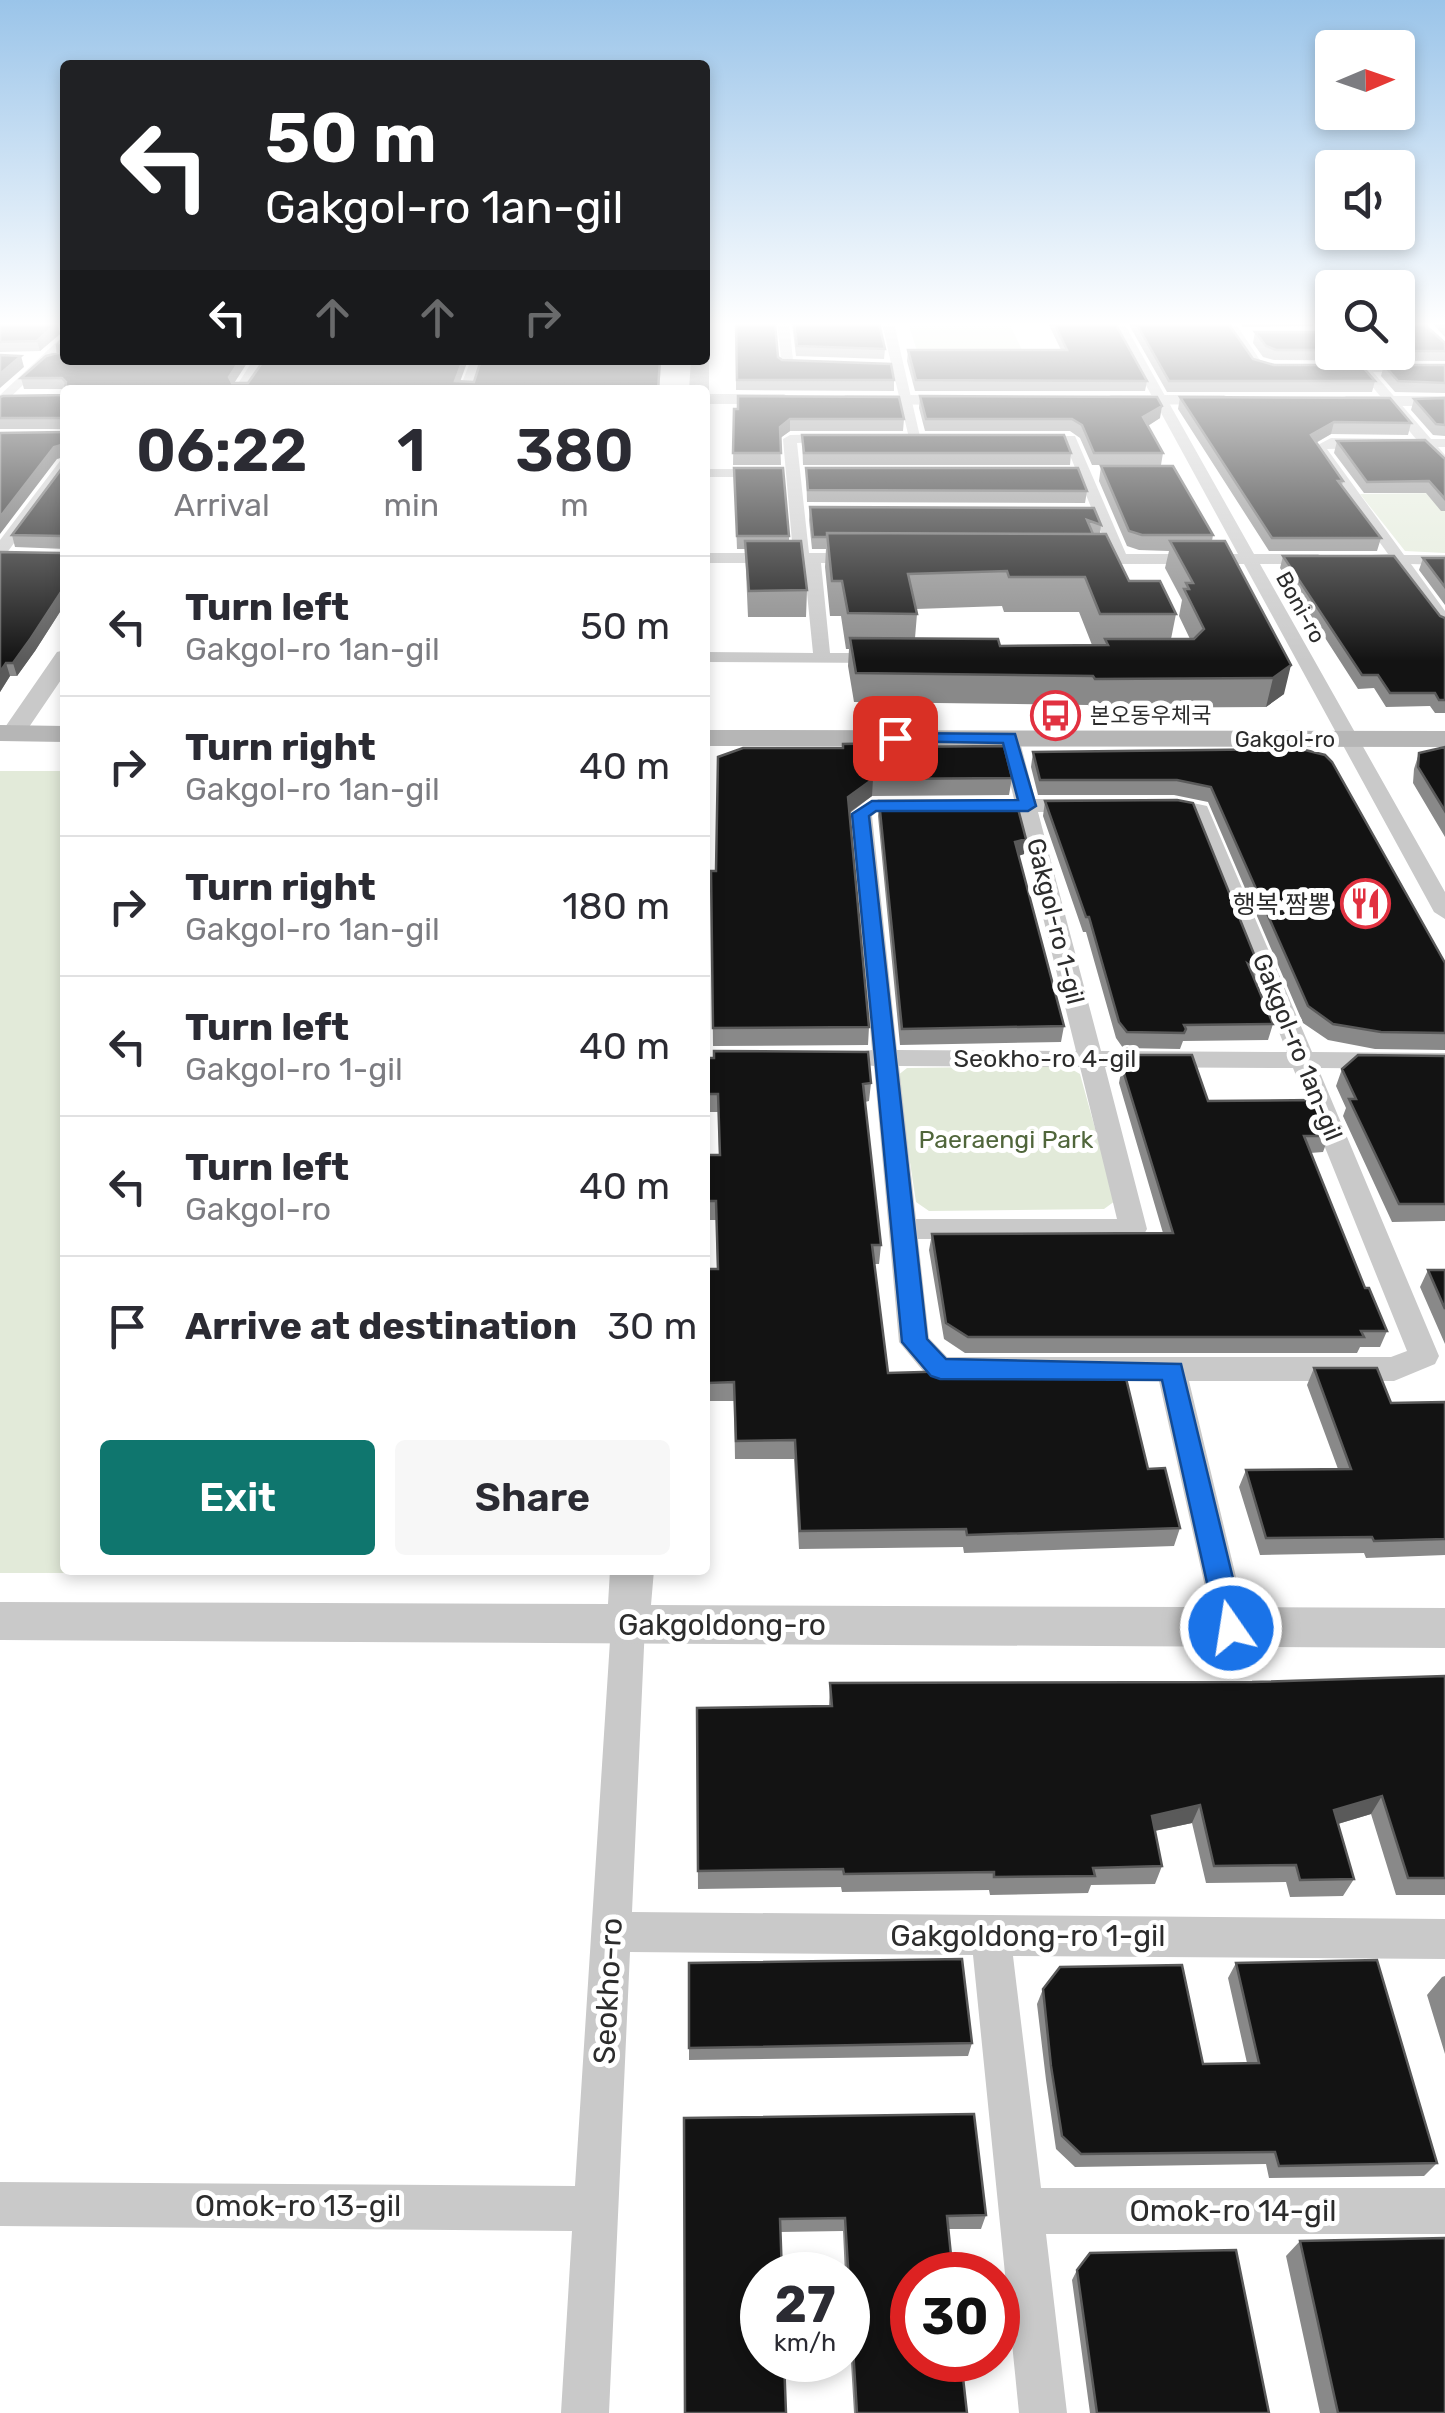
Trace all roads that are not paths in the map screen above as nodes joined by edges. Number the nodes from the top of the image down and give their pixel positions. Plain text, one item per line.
1 (1180, 436) edge
2 (1422, 436) edge
3 (862, 438) edge
4 (898, 438) edge
5 (916, 438) joint
6 (936, 438) edge
7 (1012, 438) edge
8 (1428, 443) junction
9 (1445, 443) edge
10 (1445, 464) edge
11 (710, 473) edge
12 (792, 473) junction
13 (812, 473) edge
14 (1064, 473) edge
15 (1084, 473) junction
16 (1103, 473) edge
17 (1182, 473) edge
18 (60, 474) edge
19 (1201, 474) junction
20 (797, 512) junction
21 (816, 512) edge
22 (1080, 512) edge
23 (1099, 512) junction
24 (5, 554) edge
25 (710, 558) edge
26 (806, 558) junction
27 (888, 558) edge
28 (1062, 559) edge
29 (1120, 559) junction
30 (1248, 559) junction
31 (1397, 560) junction
32 (1445, 560) edge
33 (1445, 624) edge
34 (710, 657) edge
35 (822, 658) junction
36 (898, 658) edge
37 (60, 664) edge
38 (7, 733) edge
39 (60, 734) edge
40 (710, 738) edge
41 (1010, 738) junction
42 (1348, 739) junction
43 (1445, 739) edge
44 (1028, 806) junction
45 (1445, 912) edge
46 (844, 1058) edge
47 (883, 1058) junction
48 (1090, 1058) junction
49 (1304, 1060) junction
50 (1445, 1061) edge
51 (901, 1229) junction
52 (1172, 1370) junction
53 (632, 1575) edge
54 (0, 1621) edge
55 (628, 1624) junction
56 (1231, 1628) junction
57 (1445, 1628) edge
58 (612, 1932) junction
59 (991, 1936) junction
60 (1445, 1939) edge
61 (0, 2204) edge
62 (596, 2208) junction
63 (1021, 2211) junction
64 (1445, 2211) edge
65 (585, 2413) edge
66 (1043, 2413) edge

1 - 19 street, Boni-ro
2 - 8 street
3 - 12 street
4 - 5 street
5 - 6 street
7 - 15 street
8 - 9 street
8 - 10 street
8 - 31 street
11 - 12 street
12 - 13 street
12 - 20 street
14 - 15 street
15 - 16 street
15 - 23 street
17 - 19 street
18 - 24 street
19 - 30 street, Boni-ro
20 - 21 street
20 - 26 street
22 - 23 street
23 - 29 street
25 - 26 street
26 - 27 street
26 - 35 street
28 - 29 street
29 - 30 street
30 - 31 street
30 - 42 street, Boni-ro
31 - 32 street
31 - 33 street
34 - 35 street
35 - 36 street
37 - 38 street
38 - 39 main road
40 - 41 main road, Gakgol-ro
41 - 42 main road, Gakgol-ro
41 - 44 street, Gakgol-ro 1-gil
42 - 43 main road, Gakgol-ro
42 - 45 street, Boni-ro
44 - 47 street, Gakgol-ro 1an-gil
44 - 48 street, Gakgol-ro 1-gil
44 - 49 street, Gakgol-ro 1an-gil
46 - 47 street, Seokho-ro 4-gil
47 - 48 street, Seokho-ro 4-gil
47 - 51 street, Gakgol-ro 1an-gil
48 - 49 street, Seokho-ro 4-gil
48 - 51 street, Gakgol-ro 1-gil
49 - 50 street, Seokho-ro 4-gil
49 - 52 street, Gakgol-ro 1an-gil
51 - 52 street, Gakgol-ro 1an-gil
52 - 56 street
53 - 55 street, Seokho-ro
54 - 55 street, Gakgoldong-ro
55 - 56 street, Gakgoldong-ro
55 - 58 street, Seokho-ro
56 - 57 street, Gakgoldong-ro
58 - 59 street, Gakgoldong-ro 1-gil
58 - 62 street, Seokho-ro
59 - 60 street, Gakgoldong-ro 1-gil
59 - 63 street
61 - 62 street, Omok-ro 13-gil
62 - 65 street, Seokho-ro
63 - 64 street, Omok-ro 14-gil
63 - 66 street

